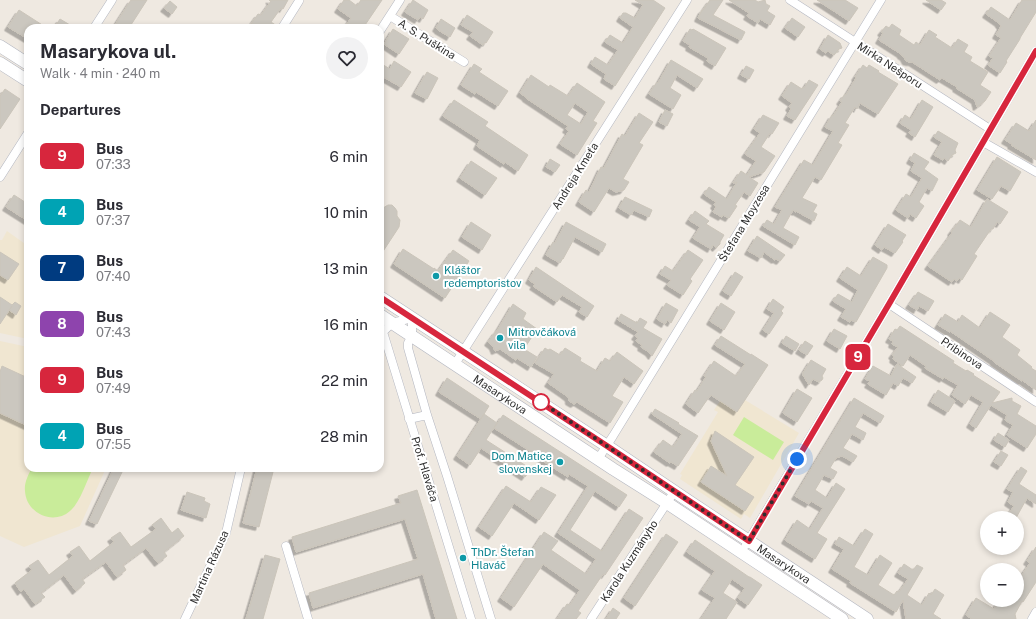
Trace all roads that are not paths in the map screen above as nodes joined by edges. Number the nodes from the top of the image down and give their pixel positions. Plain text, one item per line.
1 (112, 0) edge
2 (400, 0) edge
3 (687, 0) edge
4 (790, 0) edge
5 (881, 0) edge
6 (299, 1) dead end
7 (390, 16) junction
8 (97, 24) edge
9 (285, 24) edge
10 (384, 26) edge
11 (855, 42) junction
12 (0, 46) edge
13 (1036, 51) edge
14 (24, 61) edge
15 (464, 62) dead end
16 (0, 63) edge
17 (24, 78) edge
18 (990, 129) junction
19 (24, 139) edge
20 (983, 142) junction
21 (1036, 172) edge
22 (0, 177) edge
23 (384, 300) edge
24 (889, 304) junction
25 (384, 318) edge
26 (412, 318) junction
27 (392, 323) junction
28 (384, 327) edge
29 (412, 336) junction
30 (384, 339) edge
31 (463, 352) junction
32 (455, 364) junction
33 (1036, 402) edge
34 (427, 415) junction
35 (409, 419) junction
36 (607, 446) junction
37 (598, 459) junction
38 (240, 472) edge
39 (674, 492) junction
40 (667, 503) junction
41 (749, 541) junction
42 (286, 546) dead end
43 (742, 552) junction
44 (1036, 612) edge
45 (185, 619) edge
46 (308, 619) edge
47 (471, 619) edge
48 (491, 619) edge
49 (592, 619) edge
50 (842, 619) edge
51 (867, 619) edge
52 (1032, 619) edge

1 - 8 street
2 - 7 street, A. S. Puškina
3 - 31 street, Andreja Kmeťa
4 - 11 street, Mirka Nešporu
5 - 11 street, Štefana Moyzesa
6 - 9 street
7 - 10 street, A. S. Puškina
7 - 15 street, A. S. Puškina
11 - 18 street, Mirka Nešporu
11 - 36 street, Štefana Moyzesa
12 - 14 main road
13 - 18 street
16 - 17 main road
18 - 20 street
19 - 22 street
20 - 21 street
20 - 24 street
23 - 26 main road, Masarykova
24 - 33 street, Pribinova
24 - 41 street
25 - 27 main road, Masarykova
26 - 27 street
26 - 29 street, Prof. Hlaváča
26 - 31 main road, Masarykova
27 - 28 street, Prof. Hlaváča
27 - 29 main road, Masarykova
29 - 32 main road, Masarykova
29 - 34 street, Prof. Hlaváča
30 - 35 street, Prof. Hlaváča
31 - 32 street, Andreja Kmeťa
31 - 36 main road, Masarykova
32 - 37 main road, Masarykova
34 - 35 street
34 - 48 street, Prof. Hlaváča
35 - 47 street, Prof. Hlaváča
36 - 37 street, Štefana Moyzesa
36 - 39 main road, Masarykova
37 - 40 main road, Masarykova
38 - 45 street, Martina Rázusa
39 - 40 street, Karola Kuzmányho
39 - 41 main road, Masarykova
40 - 43 main road, Masarykova
40 - 49 street, Karola Kuzmányho
41 - 43 street
41 - 51 main road, Masarykova
42 - 46 street
43 - 50 main road, Masarykova
44 - 52 street

